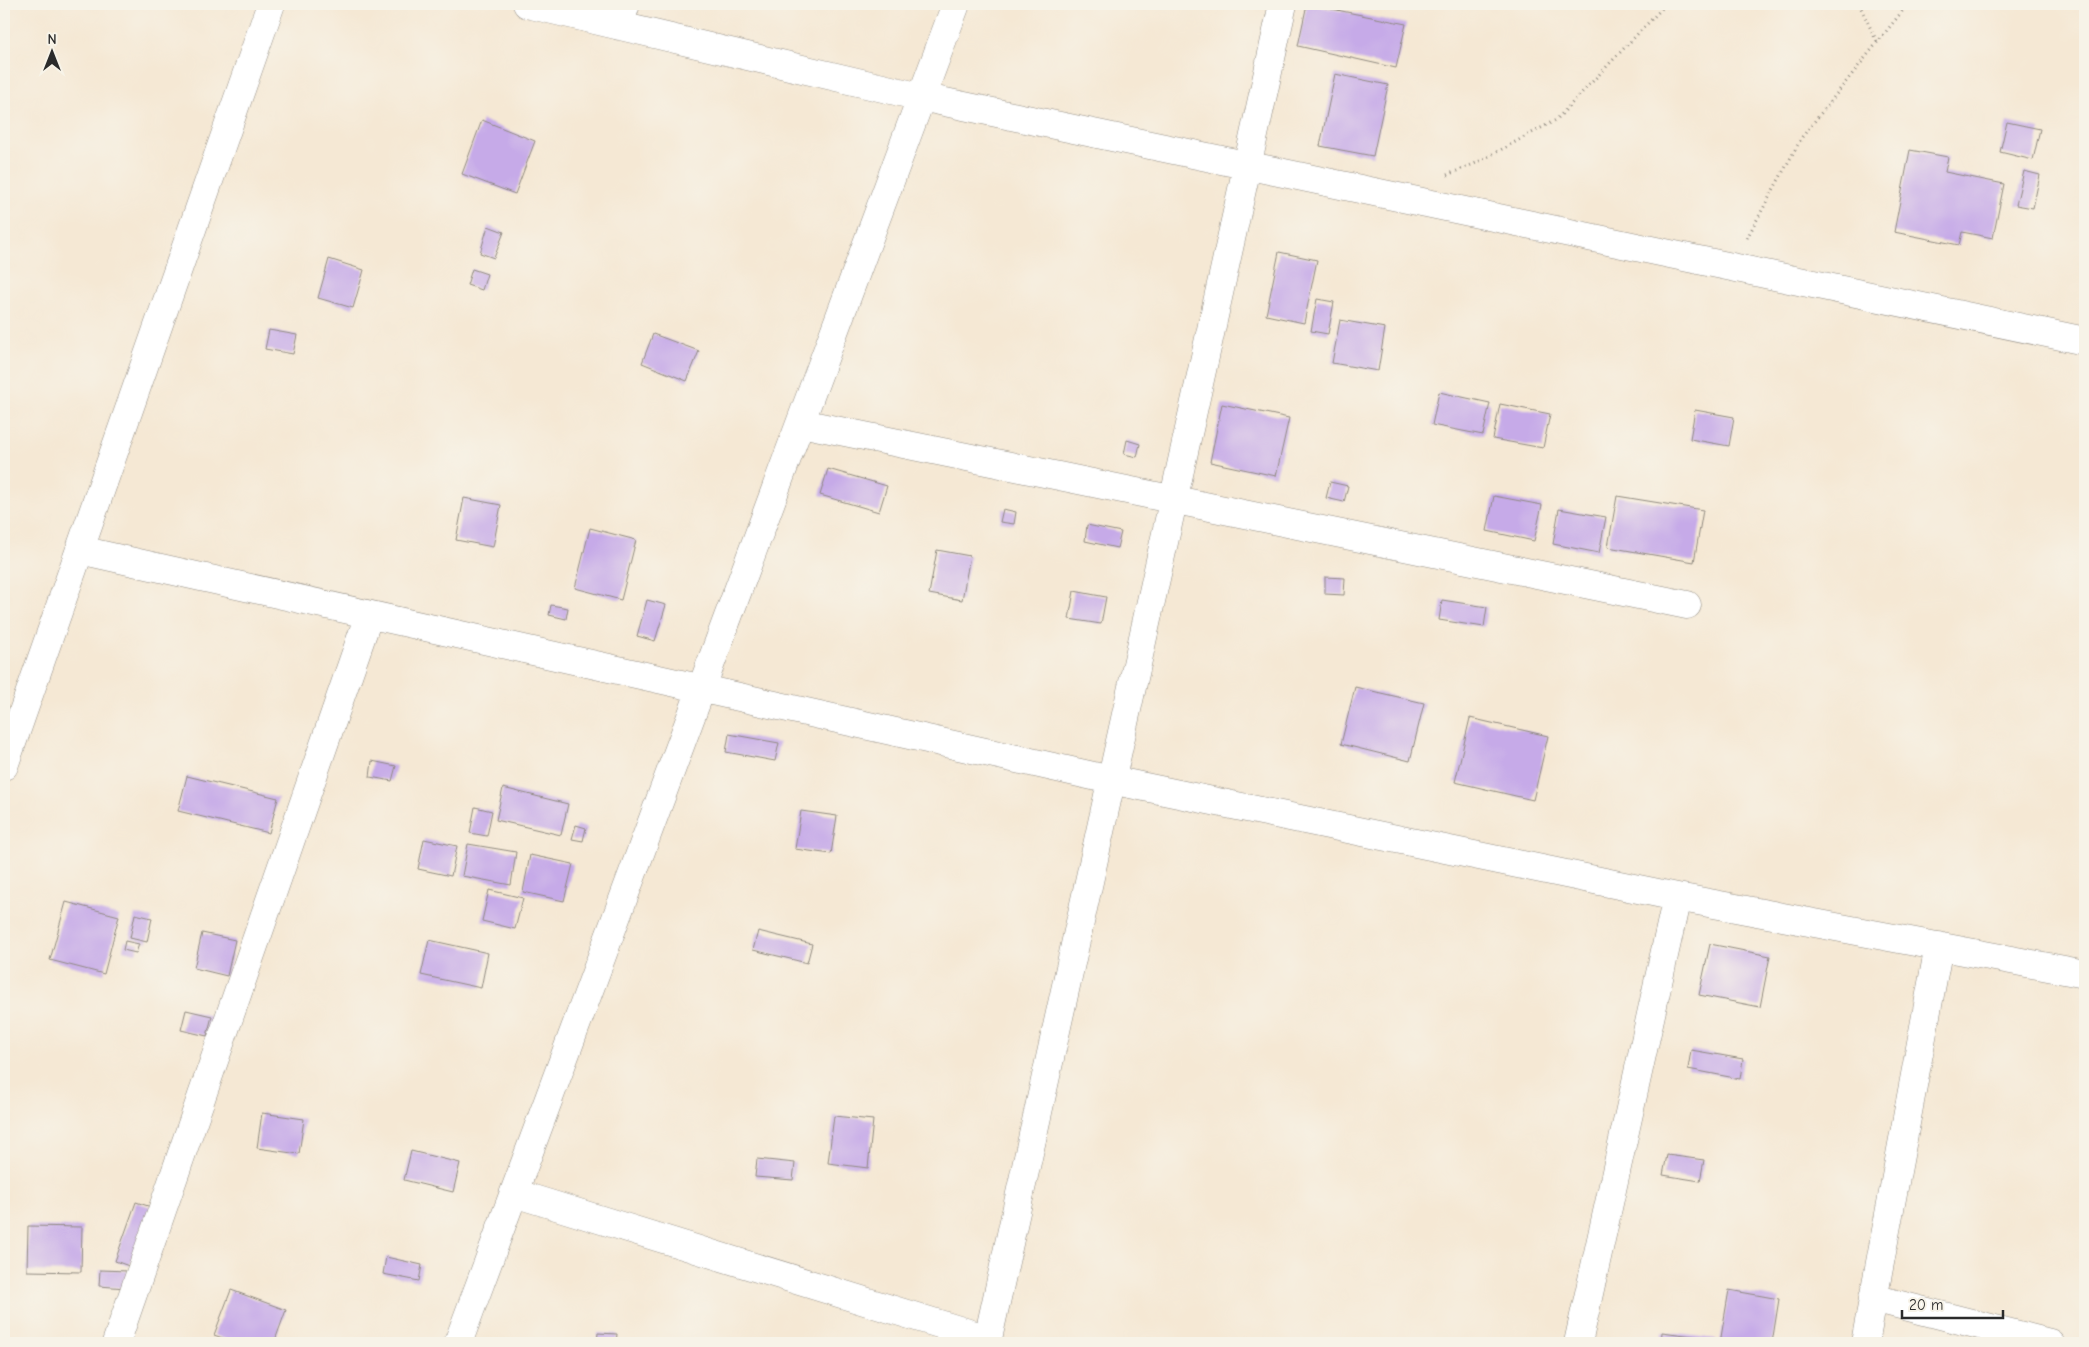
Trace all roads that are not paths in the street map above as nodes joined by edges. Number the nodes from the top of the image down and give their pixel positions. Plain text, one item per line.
1 (271, 4) edge
2 (527, 4) edge
3 (956, 4) edge
4 (1283, 4) edge
5 (622, 15) edge
6 (921, 97) junction
7 (1246, 165) junction
8 (2085, 341) edge
9 (801, 424) junction
10 (1172, 500) junction
11 (80, 550) junction
12 (1687, 605) dead end
13 (369, 615) junction
14 (701, 688) junction
15 (4, 766) edge
16 (1111, 780) junction
17 (1677, 896) junction
18 (1939, 946) junction
19 (2085, 974) edge
20 (514, 1193) junction
21 (1873, 1298) junction
22 (987, 1341) edge
23 (116, 1343) edge
24 (458, 1343) edge
25 (1578, 1343) edge
26 (1865, 1343) edge
27 (2050, 1343) edge

1 - 11 street
2 - 5 street
3 - 6 street
4 - 7 street
5 - 6 street
6 - 7 street
6 - 9 street
7 - 8 street
7 - 10 street
9 - 10 street
9 - 14 street
10 - 12 street
10 - 16 street
11 - 13 street
11 - 15 street
13 - 14 street
13 - 23 street
14 - 16 street
14 - 20 street
16 - 17 street
16 - 22 street
17 - 18 street
17 - 25 street
18 - 19 street
18 - 21 street
20 - 22 street
20 - 24 street
21 - 26 street
21 - 27 street

